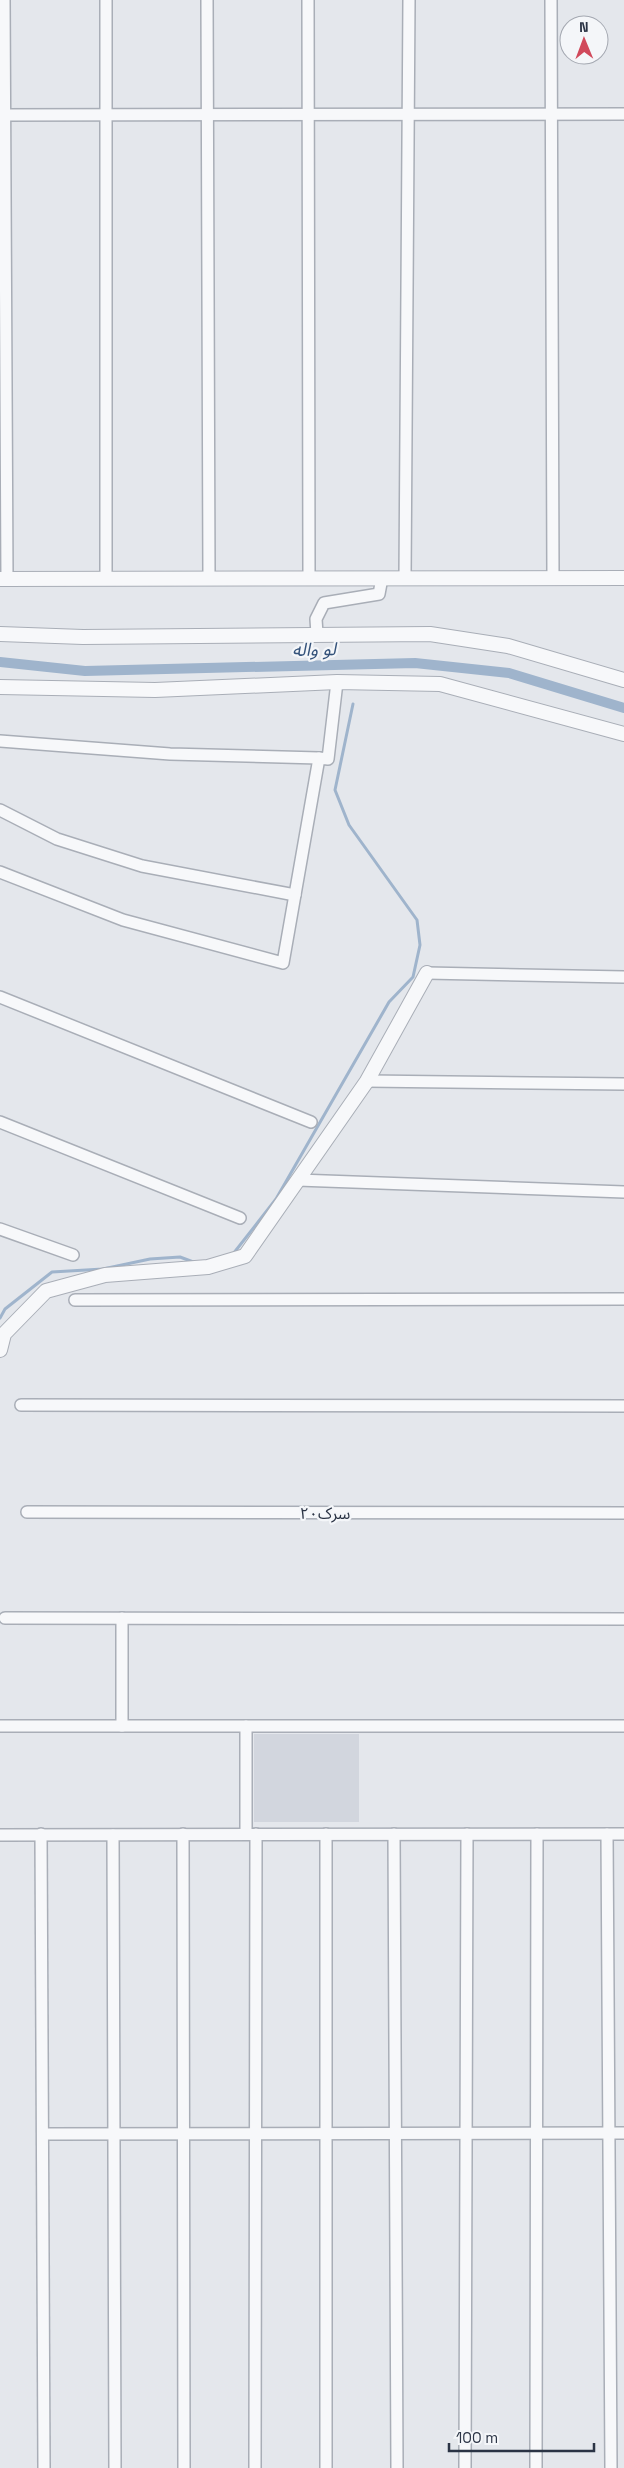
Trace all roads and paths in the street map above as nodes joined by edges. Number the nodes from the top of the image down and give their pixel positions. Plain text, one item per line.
1 (4, 0) edge
2 (106, 0) edge
3 (207, 0) edge
4 (308, 0) edge
5 (409, 0) edge
6 (551, 0) edge
7 (551, 114) junction
8 (624, 114) edge
9 (2, 115) edge
10 (106, 115) junction
11 (208, 115) junction
12 (308, 115) junction
13 (410, 115) junction
14 (309, 578) junction
15 (382, 578) junction
16 (405, 578) junction
17 (553, 578) junction
18 (624, 578) edge
19 (4, 579) edge
20 (106, 579) junction
21 (209, 579) junction
22 (0, 634) edge
23 (316, 634) junction
24 (624, 680) edge
25 (337, 682) junction
26 (0, 687) edge
27 (624, 734) edge
28 (0, 741) edge
29 (319, 758) junction
30 (0, 810) edge
31 (0, 872) edge
32 (295, 895) junction
33 (427, 973) joint
34 (624, 977) edge
35 (0, 997) edge
36 (367, 1081) junction
37 (624, 1084) edge
38 (0, 1122) edge
39 (311, 1122) dead end
40 (298, 1180) junction
41 (624, 1192) edge
42 (240, 1218) dead end
43 (0, 1229) edge
44 (73, 1255) dead end
45 (624, 1299) edge
46 (75, 1300) dead end
47 (0, 1350) edge
48 (22, 1405) dead end
49 (624, 1406) edge
50 (27, 1512) dead end
51 (624, 1513) edge
52 (5, 1618) dead end
53 (122, 1618) junction
54 (624, 1619) edge
55 (0, 1726) edge
56 (122, 1726) junction
57 (246, 1726) junction
58 (624, 1726) edge
59 (42, 1834) junction
60 (113, 1834) junction
61 (183, 1834) junction
62 (251, 1834) junction
63 (326, 1834) junction
64 (394, 1834) junction
65 (467, 1834) junction
66 (537, 1834) junction
67 (607, 1834) junction
68 (624, 1834) edge
69 (0, 1835) edge
70 (43, 2134) junction
71 (114, 2134) junction
72 (184, 2134) junction
73 (256, 2134) junction
74 (326, 2134) junction
75 (395, 2134) junction
76 (466, 2134) junction
77 (537, 2134) junction
78 (609, 2134) junction
79 (624, 2134) edge
80 (44, 2468) edge
81 (115, 2468) edge
82 (184, 2468) edge
83 (255, 2468) edge
84 (326, 2468) edge
85 (397, 2468) edge
86 (465, 2468) edge
87 (536, 2468) edge
88 (611, 2468) edge

1 - 9 street
2 - 10 street
3 - 11 street
4 - 12 street
5 - 13 street
6 - 7 street
7 - 8 street
7 - 13 street
7 - 17 street
9 - 10 street
9 - 19 street
10 - 11 street
10 - 20 street
11 - 12 street
11 - 21 street
12 - 13 street
12 - 14 street
13 - 16 street
14 - 15 street
14 - 21 street
15 - 16 street
15 - 23 street
16 - 17 street
17 - 18 street
19 - 20 street
20 - 21 street
22 - 23 street
23 - 24 street
25 - 26 street
25 - 27 street
25 - 29 street
28 - 29 street
29 - 32 street
30 - 32 street
31 - 32 street
33 - 34 street
33 - 36 street
35 - 39 street
36 - 37 street
36 - 40 street
38 - 42 street
40 - 41 street
40 - 47 street
43 - 44 street
45 - 46 street
48 - 49 street
50 - 51 street, سرک۲۰
52 - 53 street
53 - 54 street
53 - 56 street
55 - 56 street
56 - 57 street
57 - 58 street
57 - 62 street
59 - 60 street
59 - 69 street
59 - 70 street
60 - 61 street
60 - 71 street
61 - 62 street
61 - 72 street
62 - 63 street
62 - 73 street
63 - 64 street
63 - 74 street
64 - 65 street
64 - 75 street
65 - 66 street
65 - 76 street
66 - 67 street
66 - 77 street
67 - 68 street
67 - 78 street
70 - 71 street
70 - 80 street
71 - 72 street
71 - 81 street
72 - 73 street
72 - 82 street
73 - 74 street
73 - 83 street
74 - 75 street
74 - 84 street
75 - 76 street
75 - 85 street
76 - 77 street
76 - 86 street
77 - 78 street
77 - 87 street
78 - 79 street
78 - 88 street

